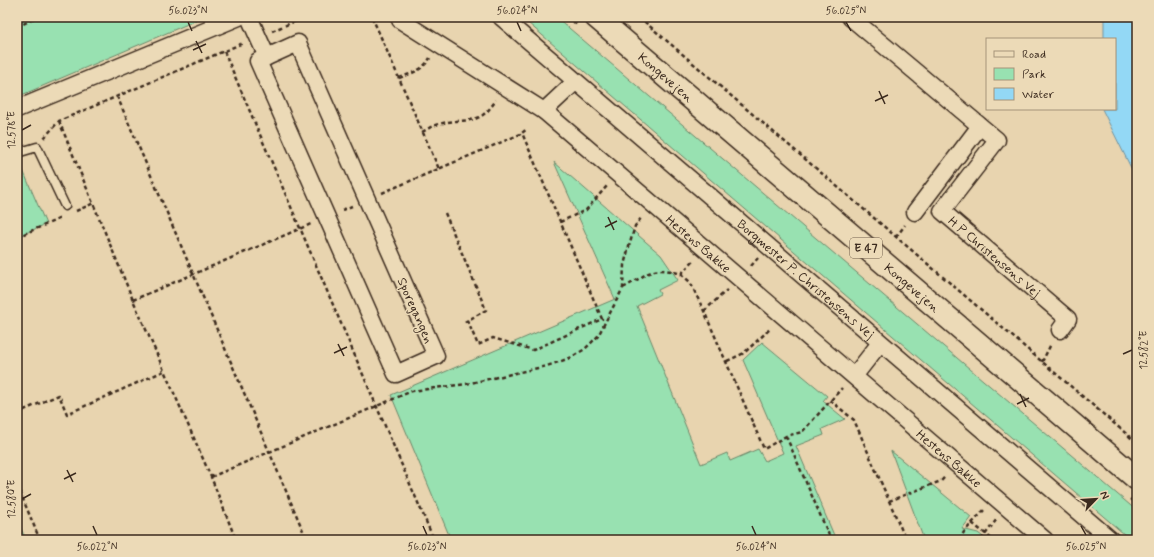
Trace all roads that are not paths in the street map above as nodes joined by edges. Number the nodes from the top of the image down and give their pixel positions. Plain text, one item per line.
1 (238, 17) edge
2 (249, 17) edge
3 (501, 17) edge
4 (596, 17) edge
5 (850, 17) edge
6 (400, 20) dead end
7 (210, 23) edge
8 (267, 57) junction
9 (575, 82) junction
10 (17, 110) edge
11 (544, 111) junction
12 (980, 126) junction
13 (17, 153) edge
14 (65, 206) dead end
15 (915, 212) dead end
16 (1060, 330) dead end
17 (880, 342) junction
18 (855, 375) junction
19 (1137, 479) edge
20 (1046, 540) edge
21 (1111, 540) edge

1 - 7 street
2 - 8 street
3 - 9 street, Borgmester P. Christensens Vej
4 - 19 main road, Kongevejen / E 47
5 - 12 street, H P Christensens Vej
6 - 11 street, Hestens Bakke
7 - 10 street
8 - 8 street, Sporegangen
9 - 11 street
9 - 17 street, Borgmester P. Christensens Vej
11 - 18 street, Hestens Bakke
12 - 15 street
12 - 16 street, H P Christensens Vej
13 - 14 lane
17 - 18 street
17 - 21 street, Borgmester P. Christensens Vej
18 - 20 street, Hestens Bakke

